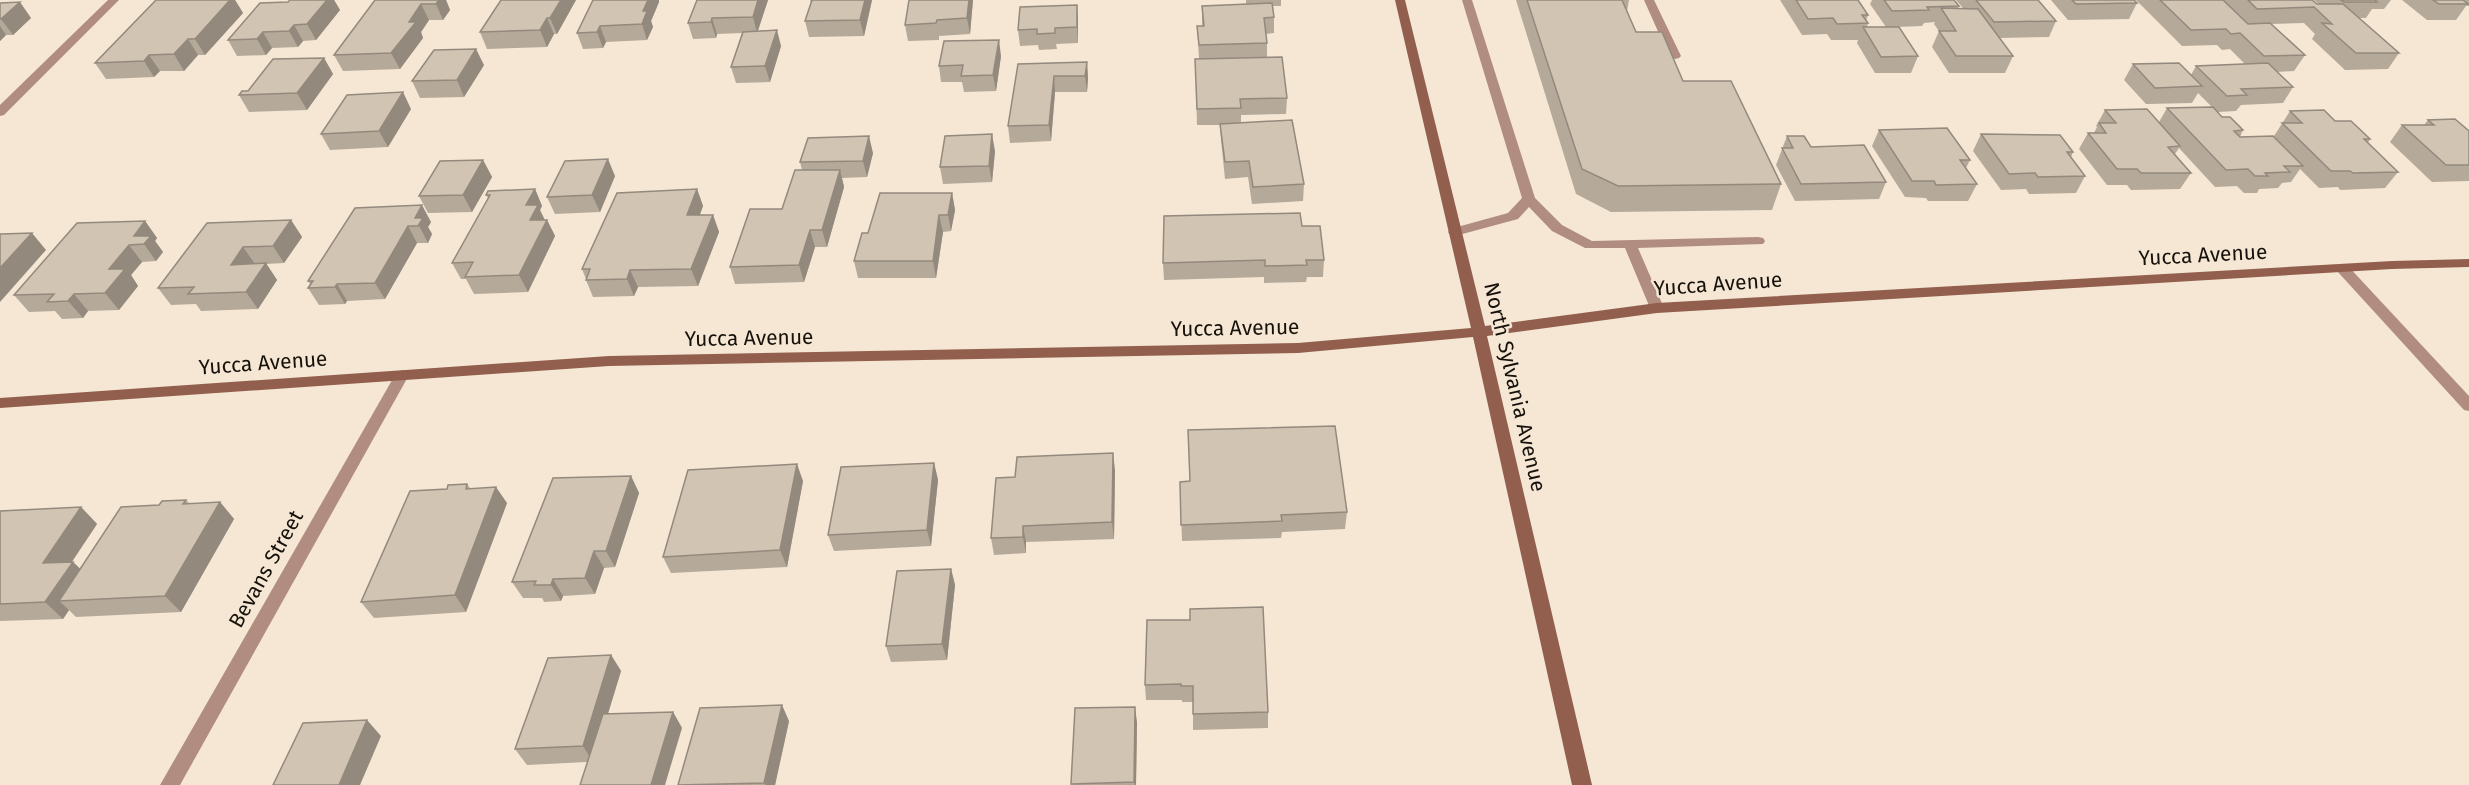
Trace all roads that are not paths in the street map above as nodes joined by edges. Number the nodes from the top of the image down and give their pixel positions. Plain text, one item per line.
1 (114, 0) edge
2 (1400, 0) edge
3 (1467, 0) edge
4 (1649, 0) edge
5 (1675, 56) edge
6 (0, 112) edge
7 (1529, 199) junction
8 (1455, 232) junction
9 (1758, 241) dead end
10 (1630, 244) junction
11 (2469, 263) edge
12 (2342, 268) junction
13 (1657, 308) junction
14 (1479, 332) junction
15 (402, 375) junction
16 (0, 403) edge
17 (2469, 406) edge
18 (170, 785) edge
19 (1582, 785) edge

1 - 6 street
2 - 8 street, North Sylvania Avenue
3 - 7 street
4 - 5 street
7 - 8 street
7 - 10 street
8 - 14 street, North Sylvania Avenue
9 - 10 street
10 - 13 street
11 - 12 street, Yucca Avenue
12 - 13 street, Yucca Avenue
12 - 17 street
13 - 14 street, Yucca Avenue
14 - 15 street, Yucca Avenue
14 - 19 street, North Sylvania Avenue
15 - 16 street, Yucca Avenue
15 - 18 street, Bevans Street

